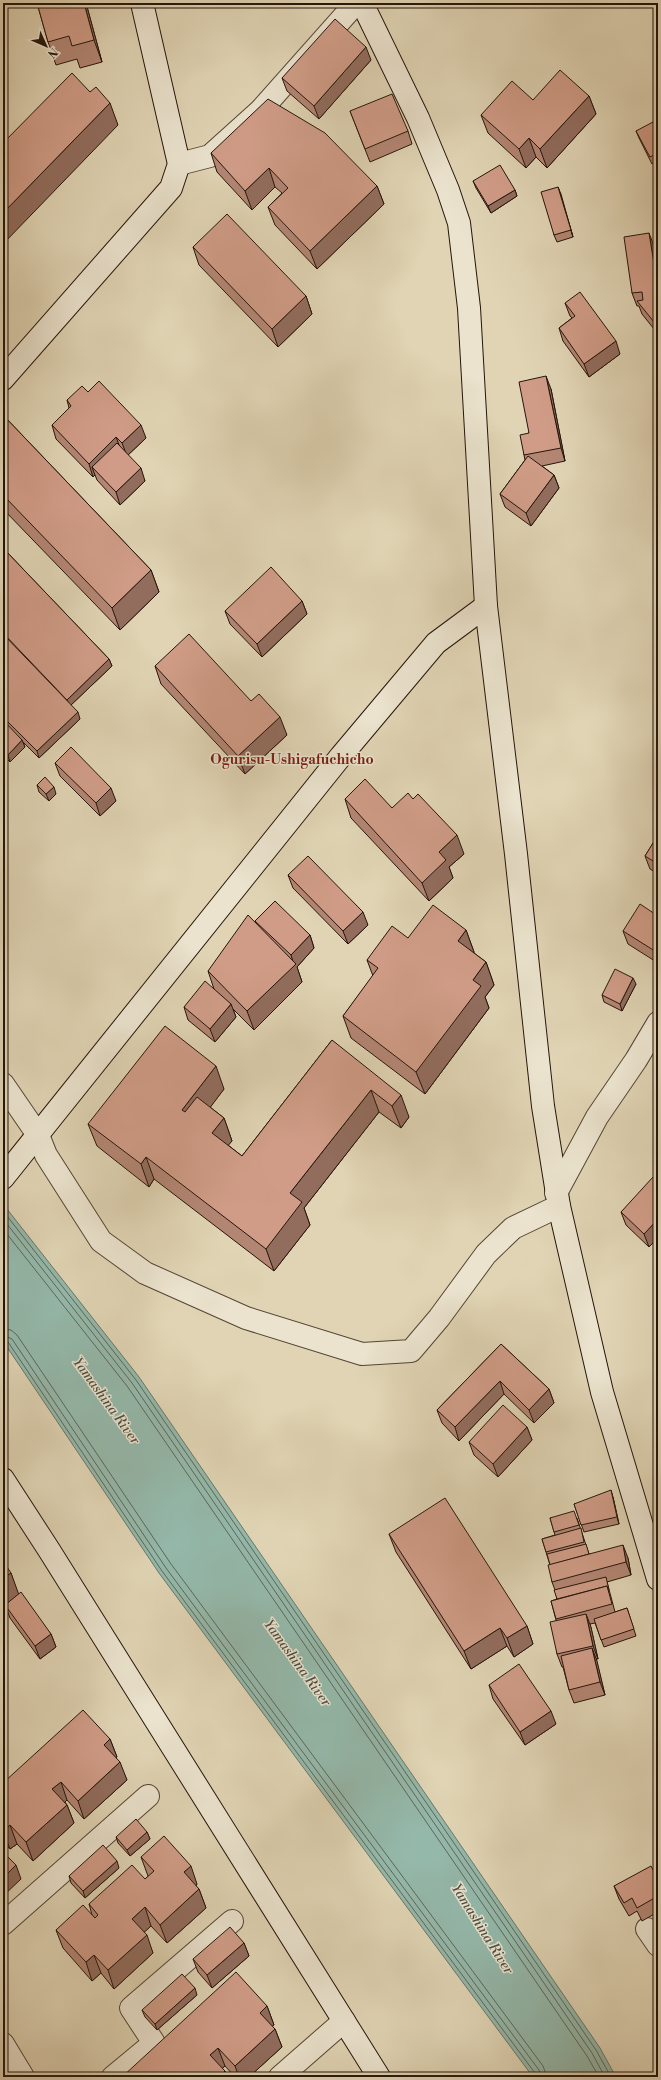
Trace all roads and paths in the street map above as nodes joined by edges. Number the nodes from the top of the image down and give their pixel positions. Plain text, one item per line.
1 (142, 3) edge
2 (356, 3) edge
3 (362, 3) edge
4 (179, 164) junction
5 (3, 379) edge
6 (486, 606) junction
7 (658, 1023) edge
8 (3, 1084) edge
9 (33, 1141) junction
10 (3, 1178) edge
11 (558, 1200) junction
12 (3, 1480) edge
13 (658, 1579) edge
14 (148, 1796) dead end
15 (232, 1921) dead end
16 (3, 1924) edge
17 (344, 2021) junction
18 (3, 2044) edge
19 (23, 2077) edge
20 (113, 2077) edge
21 (280, 2077) edge
22 (379, 2077) edge

1 - 4 street
2 - 4 street
3 - 6 street
4 - 5 street
6 - 9 street
6 - 11 street
7 - 11 street
8 - 9 street
9 - 10 street
9 - 11 street
11 - 13 street
12 - 17 street
14 - 16 street
15 - 20 street
17 - 21 street
17 - 22 street
18 - 19 street

